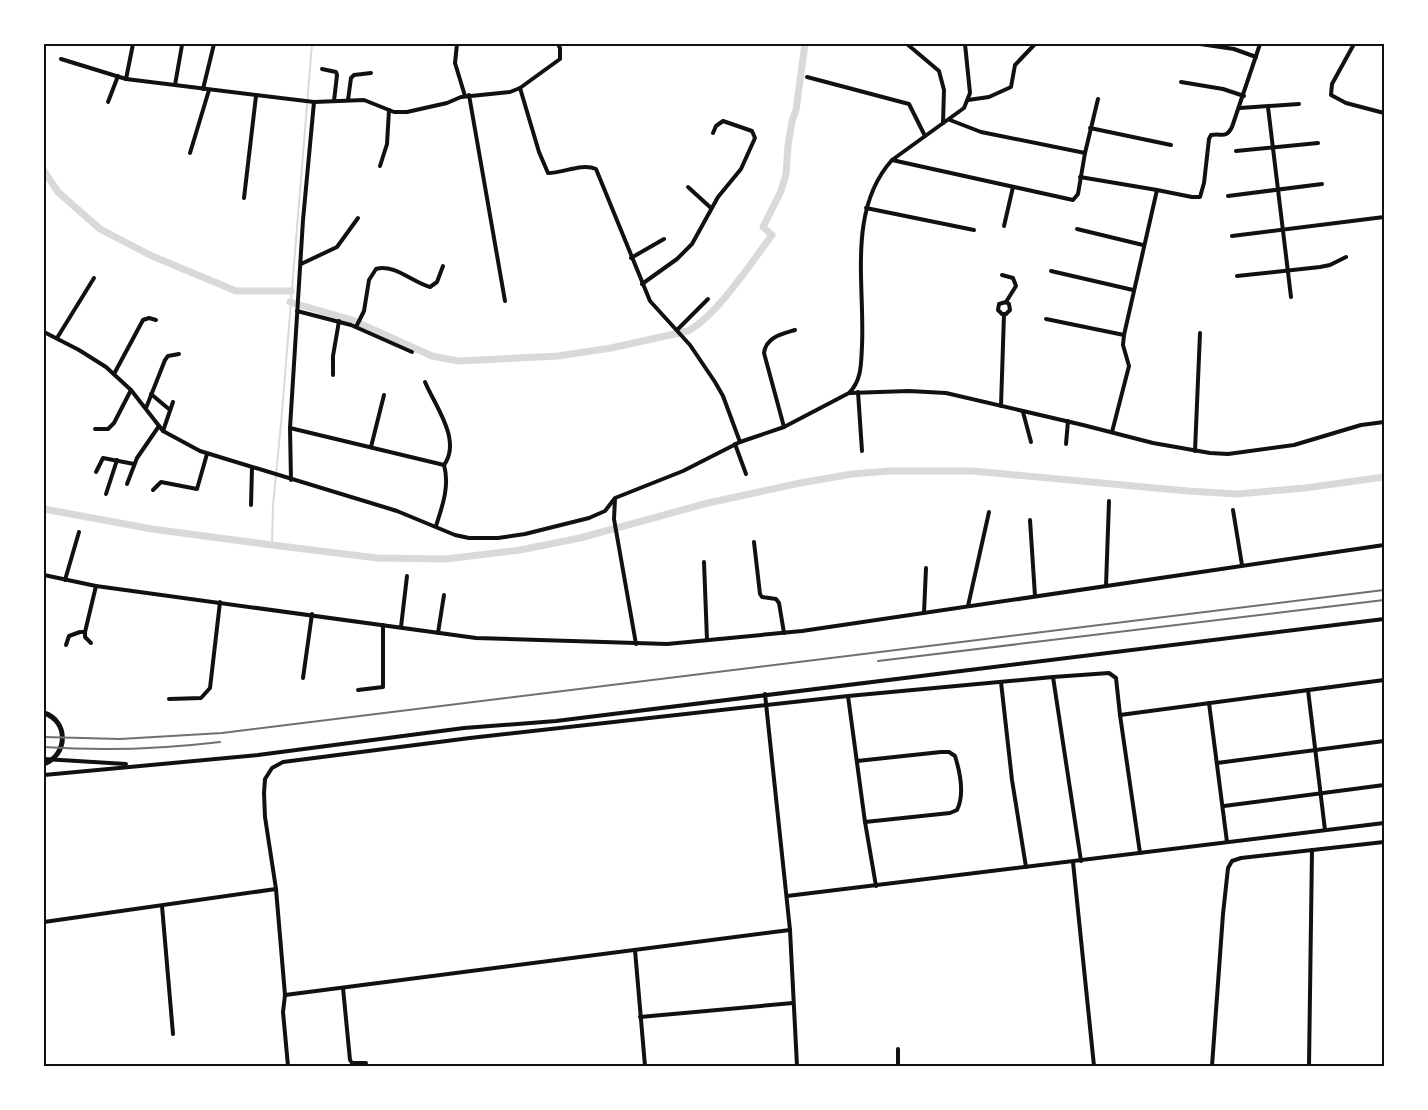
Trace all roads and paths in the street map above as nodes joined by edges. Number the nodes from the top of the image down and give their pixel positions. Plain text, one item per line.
1 (133, 44) edge
2 (214, 44) edge
3 (455, 44) edge
4 (558, 44) edge
5 (907, 44) edge
6 (965, 44) edge
7 (1033, 44) edge
8 (1200, 44) edge
9 (1260, 44) edge
10 (1354, 44) edge
11 (182, 45) edge
12 (1256, 57) junction
13 (61, 59) dead end
14 (322, 69) dead end
15 (371, 73) dead end
16 (118, 76) junction
17 (807, 77) dead end
18 (126, 79) junction
19 (1181, 82) dead end
20 (175, 85) junction
21 (520, 88) junction
22 (206, 89) junction
23 (256, 96) junction
24 (467, 96) junction
25 (1244, 96) junction
26 (1098, 99) dead end
27 (348, 100) junction
28 (968, 100) junction
29 (334, 101) junction
30 (108, 102) dead end
31 (313, 102) junction
32 (1299, 104) dead end
33 (1268, 107) junction
34 (1240, 108) junction
35 (389, 110) junction
36 (1384, 113) edge
37 (949, 120) junction
38 (943, 124) junction
39 (1090, 128) junction
40 (713, 133) dead end
41 (924, 136) junction
42 (1318, 143) dead end
43 (1171, 145) dead end
44 (1273, 147) junction
45 (1236, 152) dead end
46 (190, 153) dead end
47 (1085, 153) junction
48 (892, 160) junction
49 (380, 166) dead end
50 (1080, 177) junction
51 (1322, 184) dead end
52 (688, 187) dead end
53 (1013, 187) junction
54 (1157, 190) junction
55 (1278, 190) junction
56 (1228, 196) dead end
57 (244, 198) dead end
58 (711, 208) junction
59 (866, 208) junction
60 (1384, 217) edge
61 (358, 218) dead end
62 (1004, 226) dead end
63 (974, 230) dead end
64 (1077, 230) dead end
65 (1283, 230) junction
66 (1232, 236) dead end
67 (664, 239) dead end
68 (1143, 245) junction
69 (1346, 257) dead end
70 (631, 258) junction
71 (301, 264) junction
72 (443, 266) dead end
73 (1288, 270) junction
74 (1051, 271) dead end
75 (1002, 275) dead end
76 (1237, 276) dead end
77 (94, 278) dead end
78 (642, 284) junction
79 (1133, 290) junction
80 (1291, 297) dead end
81 (708, 299) dead end
82 (505, 301) dead end
83 (1006, 302) junction
84 (297, 309) junction
85 (1004, 314) junction
86 (1046, 319) dead end
87 (156, 320) dead end
88 (339, 321) junction
89 (358, 324) junction
90 (795, 330) dead end
91 (677, 331) junction
92 (44, 332) edge
93 (1200, 333) dead end
94 (1124, 335) junction
95 (57, 338) junction
96 (412, 352) dead end
97 (179, 354) dead end
98 (114, 374) junction
99 (333, 375) dead end
100 (425, 382) dead end
101 (131, 390) junction
102 (858, 392) junction
103 (849, 393) junction
104 (152, 394) junction
105 (384, 395) dead end
106 (173, 402) dead end
107 (1001, 406) junction
108 (146, 408) junction
109 (170, 410) junction
110 (1023, 412) junction
111 (1068, 422) junction
112 (1384, 422) edge
113 (159, 426) junction
114 (784, 427) junction
115 (290, 428) junction
116 (95, 429) dead end
117 (163, 431) junction
118 (1112, 432) junction
119 (1030, 442) dead end
120 (738, 443) junction
121 (1066, 444) dead end
122 (371, 447) junction
123 (862, 451) dead end
124 (1196, 451) junction
125 (207, 454) junction
126 (117, 460) junction
127 (134, 464) junction
128 (444, 465) junction
129 (252, 468) junction
130 (96, 472) dead end
131 (746, 474) dead end
132 (291, 480) junction
133 (127, 484) dead end
134 (153, 490) dead end
135 (106, 494) dead end
136 (615, 498) junction
137 (1109, 501) dead end
138 (251, 504) dead end
139 (1233, 510) dead end
140 (989, 512) dead end
141 (1030, 520) dead end
142 (436, 526) junction
143 (79, 532) dead end
144 (754, 542) dead end
145 (1384, 546) edge
146 (704, 562) dead end
147 (1242, 565) junction
148 (926, 568) dead end
149 (44, 575) edge
150 (407, 576) dead end
151 (65, 580) junction
152 (96, 586) junction
153 (1106, 586) junction
154 (444, 595) dead end
155 (1035, 596) junction
156 (220, 602) junction
157 (968, 606) junction
158 (924, 613) junction
159 (312, 614) junction
160 (1384, 619) edge
161 (383, 625) junction
162 (401, 627) junction
163 (85, 632) junction
164 (438, 633) junction
165 (784, 633) junction
166 (707, 640) junction
167 (90, 643) dead end
168 (636, 644) junction
169 (66, 645) dead end
170 (1053, 677) junction
171 (303, 678) dead end
172 (1384, 680) edge
173 (1001, 682) junction
174 (358, 690) dead end
175 (1308, 690) junction
176 (765, 694) junction
177 (848, 696) junction
178 (170, 699) dead end
179 (1209, 704) junction
180 (765, 706) junction
181 (44, 713) edge
182 (1120, 716) junction
183 (1384, 741) edge
184 (1315, 750) junction
185 (44, 759) edge
186 (857, 761) junction
187 (1218, 763) junction
188 (44, 764) edge
189 (142, 764) junction
190 (44, 775) edge
191 (1384, 785) edge
192 (1321, 793) junction
193 (1224, 806) junction
194 (865, 822) junction
195 (1384, 823) edge
196 (1325, 830) junction
197 (1384, 842) edge
198 (1227, 843) junction
199 (1312, 850) junction
200 (1140, 853) junction
201 (1081, 861) junction
202 (1073, 862) junction
203 (1026, 867) junction
204 (876, 886) junction
205 (276, 889) junction
206 (787, 896) junction
207 (162, 906) junction
208 (44, 922) edge
209 (790, 930) junction
210 (635, 950) junction
211 (343, 988) junction
212 (285, 995) junction
213 (793, 1003) junction
214 (640, 1017) junction
215 (173, 1034) dead end
216 (898, 1048) dead end
217 (366, 1063) dead end
218 (288, 1066) edge
219 (645, 1066) edge
220 (797, 1066) edge
221 (898, 1066) edge
222 (1094, 1066) edge
223 (1212, 1066) edge
224 (1309, 1066) edge

1 - 18 street
2 - 22 street
3 - 24 street
4 - 21 street
5 - 38 street
6 - 28 street
7 - 28 street
8 - 12 street
9 - 12 street
10 - 36 street
11 - 20 street
12 - 25 street
13 - 16 street
14 - 29 street
15 - 27 street
16 - 18 street
16 - 30 street
17 - 41 street
18 - 20 street
19 - 25 street
20 - 22 street
21 - 24 street
21 - 70 street
22 - 23 street
22 - 46 street
23 - 31 street
23 - 57 street
24 - 35 street
24 - 82 street
25 - 34 street
26 - 39 street
27 - 29 street
27 - 35 street
28 - 37 street
29 - 31 street
31 - 71 street
32 - 33 street
33 - 34 street
33 - 44 street
34 - 54 street
35 - 49 street
37 - 38 street
37 - 47 street
38 - 41 street
39 - 43 street
39 - 47 street
40 - 58 street
41 - 48 street
42 - 44 street
44 - 45 street
44 - 55 street
47 - 50 street
48 - 53 street
48 - 59 street
50 - 53 street
50 - 54 street
51 - 55 street
52 - 58 street
53 - 62 street
54 - 68 street
55 - 56 street
55 - 65 street
58 - 78 street
59 - 63 street
59 - 103 street
60 - 65 street
61 - 71 street
64 - 68 street
65 - 66 street
65 - 73 street
67 - 70 street
68 - 79 street
69 - 73 street
70 - 78 street
71 - 84 street
72 - 89 street
73 - 76 street
73 - 80 street
74 - 79 street
75 - 83 street
77 - 95 street
78 - 91 street
79 - 94 street
81 - 91 street
83 - 85 street
83 - 85 street
84 - 88 street
84 - 115 street
85 - 107 street
86 - 94 street
87 - 98 street
88 - 89 street
88 - 99 street
89 - 96 street
90 - 114 street
91 - 120 street
92 - 95 street
93 - 124 street
94 - 118 street
95 - 98 street
97 - 104 street
98 - 101 street
100 - 128 street
101 - 108 street
101 - 116 street
102 - 103 street
102 - 107 street
102 - 123 street
103 - 114 street
104 - 108 street
104 - 109 street
105 - 122 street
106 - 109 street
107 - 110 street
108 - 113 street
109 - 117 street
110 - 111 street
110 - 119 street
111 - 118 street
111 - 121 street
112 - 124 street
113 - 117 street
113 - 127 street
114 - 120 street
115 - 122 street
115 - 132 street
117 - 125 street
118 - 124 street
120 - 131 street
120 - 136 street
122 - 128 street
125 - 129 street
125 - 134 street
126 - 127 street
126 - 130 street
126 - 135 street
127 - 133 street
128 - 142 street
129 - 132 street
129 - 138 street
132 - 142 street
136 - 142 street
136 - 168 street
137 - 153 street
139 - 147 street
140 - 157 street
141 - 155 street
143 - 151 street
144 - 165 street
145 - 147 street
146 - 166 street
147 - 153 street
148 - 158 street
149 - 151 street
150 - 162 street
151 - 152 street
152 - 156 street
152 - 163 street
153 - 155 street
154 - 164 street
155 - 157 street
156 - 159 street
156 - 178 street
157 - 158 street
158 - 165 street
159 - 161 street
159 - 171 street
160 - 176 street
161 - 162 street
161 - 174 street
162 - 164 street
163 - 167 street
163 - 169 street
164 - 168 street
165 - 166 street
166 - 168 street
170 - 173 street
170 - 182 street
170 - 201 street
172 - 175 street
173 - 177 street
173 - 203 street
175 - 179 street
175 - 184 street
176 - 180 street
176 - 189 street
177 - 180 street
177 - 186 street
179 - 182 street
179 - 187 street
180 - 205 street
180 - 206 street
181 - 188 street
182 - 200 street
183 - 184 street
184 - 187 street
184 - 192 street
185 - 189 street
186 - 194 street
186 - 194 street
187 - 193 street
189 - 190 street
191 - 192 street
192 - 193 street
192 - 196 street
193 - 198 street
194 - 204 street
195 - 196 street
196 - 198 street
197 - 199 street
198 - 200 street
199 - 223 street
199 - 224 street
200 - 201 street
201 - 202 street
202 - 203 street
202 - 222 street
203 - 204 street
204 - 206 street
205 - 207 street
205 - 212 street
206 - 209 street
207 - 208 street
207 - 215 street
209 - 210 street
209 - 213 street
210 - 211 street
210 - 214 street
211 - 212 street
211 - 217 street
212 - 218 street
213 - 214 street
213 - 220 street
214 - 219 street
216 - 221 street

